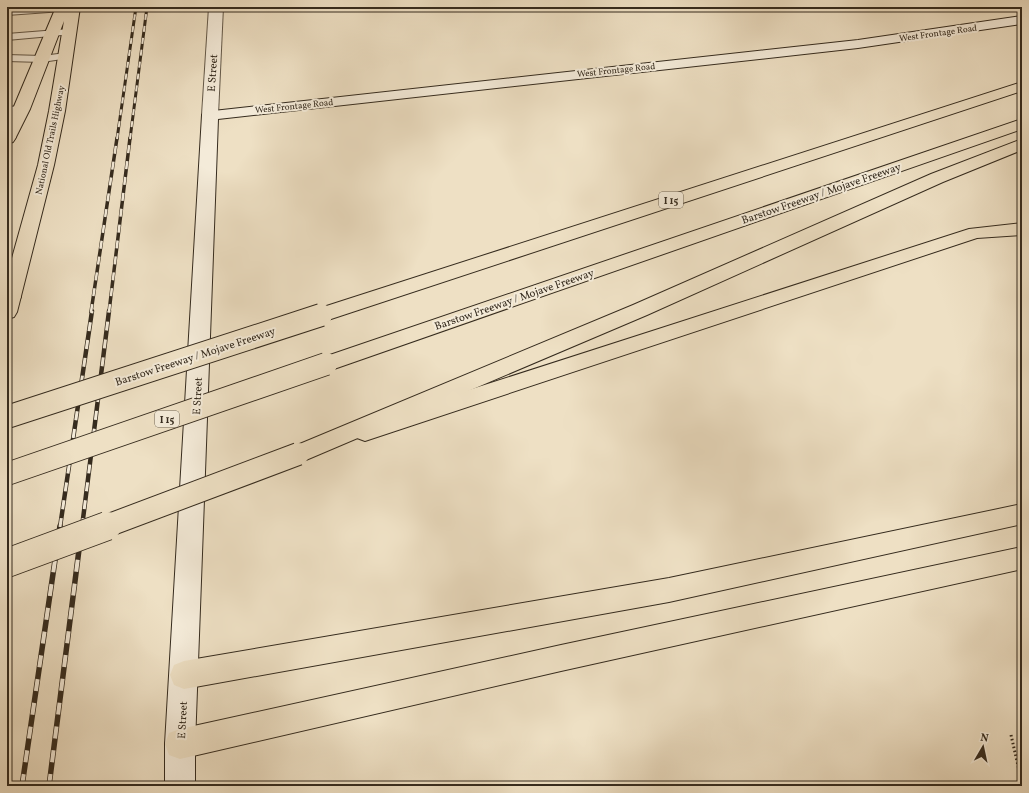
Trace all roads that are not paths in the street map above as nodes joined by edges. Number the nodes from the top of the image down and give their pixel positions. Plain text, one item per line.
1 (67, 7) edge
2 (216, 7) edge
3 (7, 12) edge
4 (1022, 20) edge
5 (70, 32) junction
6 (53, 34) junction
7 (7, 37) edge
8 (66, 56) junction
9 (7, 58) edge
10 (42, 59) junction
11 (1022, 86) edge
12 (22, 109) junction
13 (7, 110) edge
14 (210, 115) junction
15 (1022, 124) edge
16 (7, 138) edge
17 (1022, 144) edge
18 (1022, 229) edge
19 (12, 272) edge
20 (8, 302) edge
21 (7, 417) edge
22 (333, 441) junction
23 (7, 474) edge
24 (1022, 514) edge
25 (1022, 558) edge
26 (7, 563) edge
27 (184, 675) junction
28 (180, 744) junction
29 (180, 786) edge

1 - 3 lane
1 - 5 main road, National Old Trails Highway
1 - 6 main road
2 - 14 street, E Street
4 - 14 street, West Frontage Road
5 - 6 lane
5 - 8 main road, National Old Trails Highway
6 - 7 lane
6 - 10 main road
8 - 10 lane
8 - 19 main road, National Old Trails Highway
9 - 10 lane
10 - 12 main road
11 - 21 main road, Barstow Freeway / Mojave Freeway / I 15, bridge
12 - 13 lane
12 - 16 main road
14 - 27 street, E Street
15 - 23 main road, Barstow Freeway / Mojave Freeway / I 15, bridge
17 - 22 main road
18 - 22 main road
19 - 20 main road, National Old Trails Highway
22 - 26 main road, bridge
24 - 27 main road
25 - 28 main road
27 - 28 street, E Street
28 - 29 street, E Street

